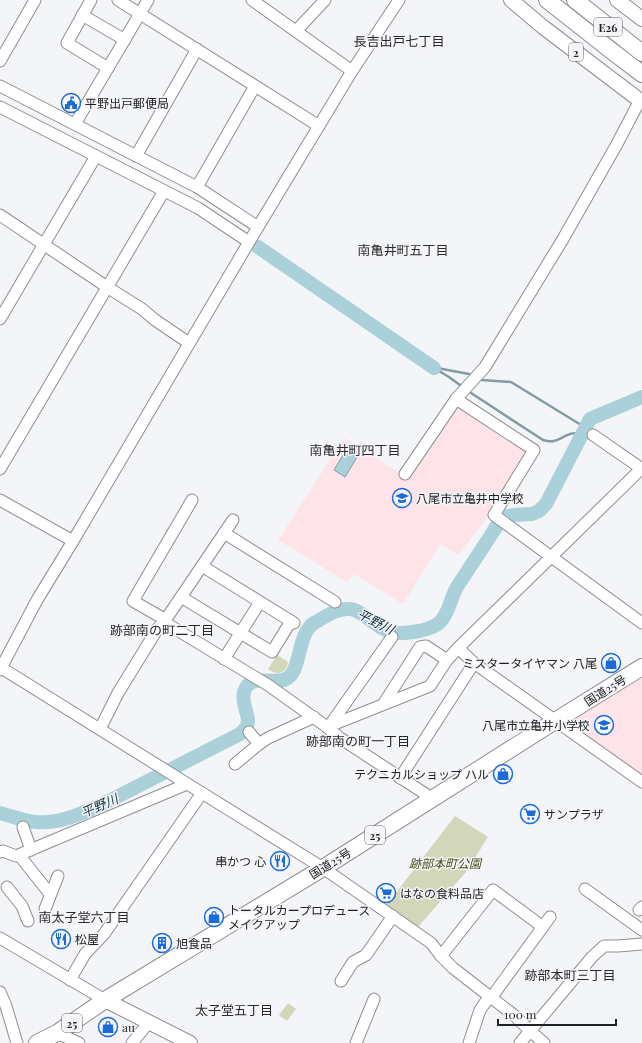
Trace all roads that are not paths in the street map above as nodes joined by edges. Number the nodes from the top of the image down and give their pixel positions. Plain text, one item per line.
1 (35, 0) edge
2 (91, 0) edge
3 (118, 0) edge
4 (148, 0) edge
5 (252, 0) edge
6 (325, 0) edge
7 (399, 0) edge
8 (511, 0) edge
9 (547, 0) edge
10 (575, 0) edge
11 (616, 0) edge
12 (140, 14) junction
13 (82, 15) junction
14 (642, 19) edge
15 (296, 31) junction
16 (125, 40) junction
17 (197, 49) junction
18 (642, 53) edge
19 (0, 61) edge
20 (108, 68) junction
21 (352, 71) junction
22 (642, 74) edge
23 (0, 86) edge
24 (255, 86) junction
25 (641, 101) edge
26 (0, 107) edge
27 (75, 124) junction
28 (319, 126) junction
29 (96, 156) junction
30 (136, 156) junction
31 (197, 187) junction
32 (164, 191) junction
33 (0, 215) edge
34 (258, 226) junction
35 (249, 242) junction
36 (44, 245) junction
37 (107, 288) junction
38 (0, 319) edge
39 (189, 343) junction
40 (456, 399) junction
41 (593, 435) dead end
42 (0, 469) edge
43 (642, 469) edge
44 (405, 474) dead end
45 (0, 500) edge
46 (192, 500) dead end
47 (233, 520) dead end
48 (224, 533) junction
49 (73, 541) junction
50 (551, 557) junction
51 (202, 566) junction
52 (182, 597) junction
53 (260, 602) junction
54 (335, 602) dead end
55 (165, 621) junction
56 (642, 623) edge
57 (240, 633) junction
58 (392, 637) dead end
59 (458, 648) junction
60 (224, 659) junction
61 (447, 660) junction
62 (474, 664) junction
63 (642, 667) edge
64 (0, 668) edge
65 (384, 703) junction
66 (314, 717) junction
67 (555, 721) junction
68 (329, 726) junction
69 (100, 729) junction
70 (249, 732) dead end
71 (259, 744) junction
72 (234, 764) dead end
73 (400, 778) junction
74 (642, 782) edge
75 (188, 784) junction
76 (202, 794) junction
77 (433, 799) junction
78 (23, 827) dead end
79 (31, 850) junction
80 (0, 852) edge
81 (19, 855) junction
82 (323, 868) junction
83 (58, 876) dead end
84 (8, 884) edge
85 (585, 889) dead end
86 (50, 894) junction
87 (45, 909) dead end
88 (393, 916) junction
89 (550, 917) dead end
90 (28, 921) dead end
91 (543, 927) junction
92 (642, 930) edge
93 (0, 938) edge
94 (642, 944) edge
95 (440, 956) junction
96 (70, 980) junction
97 (341, 981) dead end
98 (0, 992) edge
99 (490, 997) junction
100 (374, 999) dead end
101 (105, 1000) junction
102 (149, 1022) junction
103 (530, 1032) junction
104 (57, 1033) junction
105 (185, 1042) edge
106 (17, 1043) edge
107 (37, 1043) edge
108 (79, 1043) edge
109 (132, 1043) edge
110 (356, 1043) edge
111 (468, 1043) edge
112 (520, 1043) edge
113 (544, 1043) edge

1 - 19 street
2 - 13 street
3 - 12 street
4 - 12 street
5 - 15 street
6 - 15 street
7 - 21 street
8 - 25 main road, 2
9 - 22 highway, E26
10 - 18 highway, E26
11 - 14 main road
12 - 16 street
12 - 17 street
13 - 16 street
13 - 20 street
15 - 21 street
16 - 20 street
17 - 24 street
17 - 30 street
20 - 27 street
21 - 28 street
23 - 27 street
24 - 28 street
24 - 31 street
25 - 40 street
26 - 29 street
27 - 30 street
28 - 34 street
29 - 32 street
29 - 36 street
30 - 31 street
31 - 34 street
32 - 35 street
32 - 37 street
33 - 36 street
34 - 35 street
35 - 39 street
36 - 37 street
36 - 38 street
37 - 39 street
37 - 42 street
39 - 49 street
40 - 44 street
40 - 50 street
41 - 43 street
43 - 50 street
45 - 49 street
46 - 55 street
47 - 48 street
48 - 51 street
48 - 54 street
49 - 64 street
50 - 56 street
50 - 59 street
51 - 52 street
51 - 53 street
52 - 55 street
52 - 57 street
53 - 57 street
53 - 57 street
55 - 60 street
55 - 69 street
57 - 60 street
58 - 68 street
59 - 61 street
59 - 62 street
60 - 66 street
61 - 65 street
61 - 65 street
62 - 67 street
62 - 73 street
63 - 67 highway, 国道25号 / 25
64 - 69 street
65 - 68 street
66 - 68 street
66 - 71 street
67 - 74 street
67 - 77 highway, 国道25号 / 25
68 - 73 street
69 - 75 street
70 - 71 street
71 - 72 street
73 - 77 street
75 - 76 street
75 - 79 street
76 - 82 street
76 - 96 street
77 - 82 highway, 国道25号 / 25
78 - 79 street
79 - 81 street
80 - 81 street
81 - 86 street
82 - 88 street
82 - 101 highway, 国道25号 / 25
83 - 86 street
84 - 90 street
85 - 92 street
86 - 87 street
88 - 95 street
88 - 97 street
89 - 91 street
91 - 95 street
91 - 99 street
93 - 96 street
94 - 103 street
95 - 99 street
96 - 101 street
98 - 106 street
99 - 103 street
99 - 111 street
100 - 110 street
101 - 102 main road
101 - 104 highway, 国道25号 / 25
102 - 105 main road
102 - 109 street
103 - 112 street
103 - 113 street
104 - 107 highway, 国道25号 / 25
104 - 108 street

